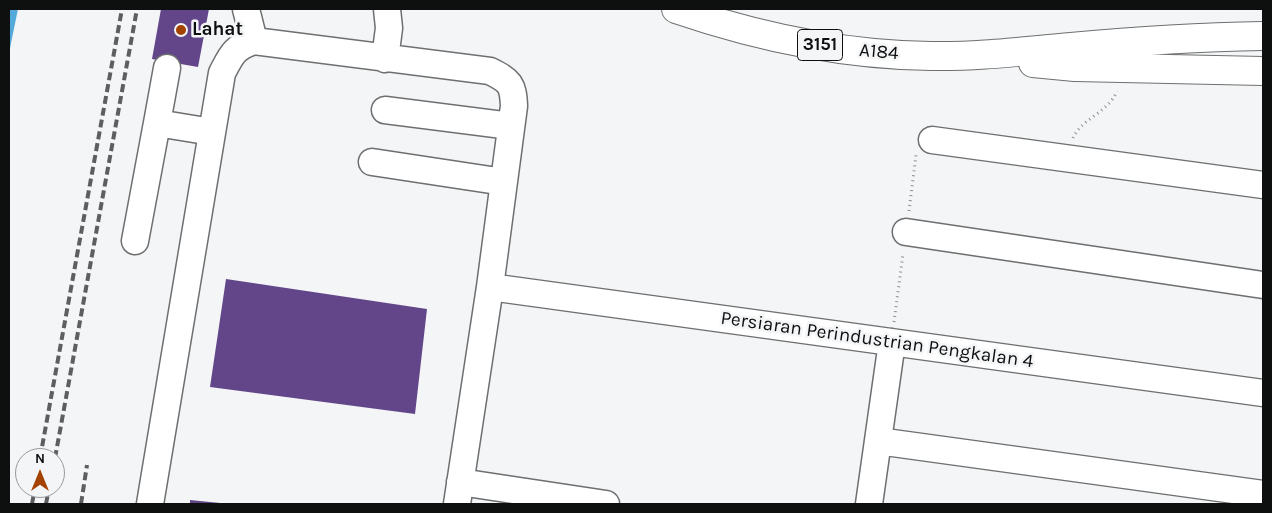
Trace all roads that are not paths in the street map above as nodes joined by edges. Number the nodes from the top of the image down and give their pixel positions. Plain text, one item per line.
1 (246, 9) edge
2 (386, 9) edge
3 (676, 9) edge
4 (1263, 36) edge
5 (254, 42) junction
6 (968, 56) junction
7 (385, 59) junction
8 (168, 68) dead end
9 (1263, 71) edge
10 (385, 110) dead end
11 (157, 122) junction
12 (511, 126) junction
13 (212, 132) junction
14 (932, 140) dead end
15 (372, 162) dead end
16 (504, 182) junction
17 (1263, 185) edge
18 (906, 232) dead end
19 (135, 241) dead end
20 (1263, 284) edge
21 (490, 287) junction
22 (892, 342) junction
23 (1263, 393) edge
24 (878, 441) junction
25 (458, 493) edge
26 (1263, 494) edge
27 (150, 504) edge
28 (606, 504) edge
29 (869, 504) edge

1 - 5 street
2 - 7 street
3 - 6 main road, A184 / 3151
4 - 6 main road, 3151
5 - 7 street
5 - 13 street
6 - 9 main road, 3151
7 - 12 street
8 - 11 street
10 - 12 street
11 - 13 street
11 - 19 street
12 - 16 street
13 - 27 street
14 - 17 street
15 - 16 street
16 - 21 street
18 - 20 street
21 - 22 street, Persiaran Perindustrian Pengkalan 4
21 - 25 street
22 - 23 street, Persiaran Perindustrian Pengkalan 4
22 - 24 street
24 - 26 street
24 - 29 street
25 - 28 street

